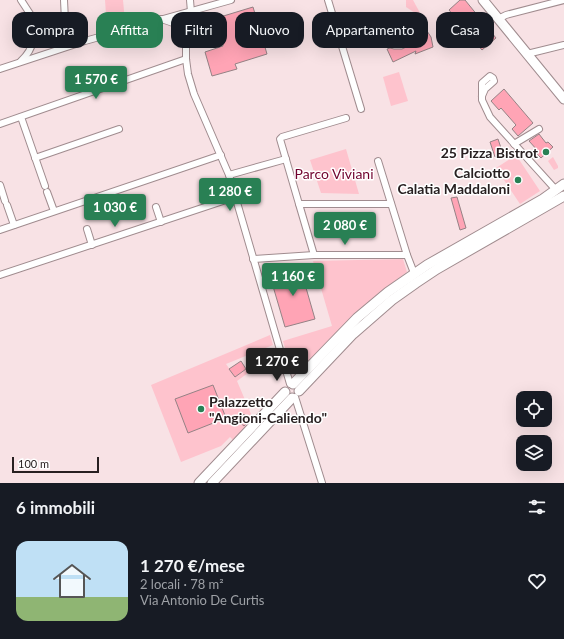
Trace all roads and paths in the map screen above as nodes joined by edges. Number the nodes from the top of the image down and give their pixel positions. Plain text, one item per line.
1 (21, 0) edge
2 (64, 0) edge
3 (190, 0) edge
4 (231, 0) edge
5 (328, 0) edge
6 (483, 0) edge
7 (564, 0) edge
8 (544, 3) edge
9 (29, 12) edge
10 (65, 12) edge
11 (191, 12) joint
12 (498, 19) junction
13 (564, 45) edge
14 (31, 48) edge
15 (64, 48) edge
16 (186, 48) edge
17 (527, 54) junction
18 (186, 59) junction
19 (18, 63) junction
20 (0, 69) edge
21 (482, 96) dead end
22 (564, 100) edge
23 (361, 109) dead end
24 (21, 117) junction
25 (346, 118) dead end
26 (0, 124) edge
27 (120, 129) dead end
28 (539, 129) dead end
29 (514, 144) junction
30 (221, 154) junction
31 (35, 158) junction
32 (286, 159) junction
33 (378, 161) dead end
34 (229, 175) junction
35 (0, 185) edge
36 (560, 187) edge
37 (564, 196) edge
38 (235, 197) junction
39 (299, 204) junction
40 (391, 204) junction
41 (156, 207) dead end
42 (54, 211) junction
43 (161, 222) junction
44 (14, 225) junction
45 (87, 229) dead end
46 (0, 230) edge
47 (92, 245) junction
48 (465, 249) junction
49 (314, 255) junction
50 (407, 255) junction
51 (253, 259) junction
52 (414, 273) junction
53 (0, 275) edge
54 (284, 364) junction
55 (311, 366) junction
56 (292, 391) junction
57 (199, 483) edge
58 (212, 483) edge
59 (322, 483) edge

1 - 9 street
2 - 10 street
3 - 11 street
4 - 11 street
5 - 23 street
6 - 12 street
7 - 8 street
8 - 12 street
12 - 17 street
13 - 17 street
14 - 19 street
15 - 19 street
16 - 18 street
17 - 22 street
18 - 24 street
18 - 30 street
19 - 20 street
21 - 29 street
24 - 26 street
24 - 31 street
25 - 32 street
27 - 31 street
28 - 29 street
29 - 36 street
30 - 34 street
30 - 42 street
31 - 42 street
32 - 34 street
32 - 39 street
33 - 40 street
34 - 38 street
35 - 44 street
36 - 48 street
37 - 48 street
38 - 43 street
38 - 51 street
39 - 40 street
39 - 49 street
40 - 50 street
41 - 43 street
42 - 44 street
43 - 47 street
44 - 46 street
45 - 47 street
47 - 53 street
48 - 52 street
48 - 56 street
49 - 50 street
49 - 51 street
50 - 52 street
51 - 54 street
52 - 55 street
54 - 55 street
54 - 56 street
55 - 56 street
56 - 57 street
56 - 58 street
56 - 59 street

